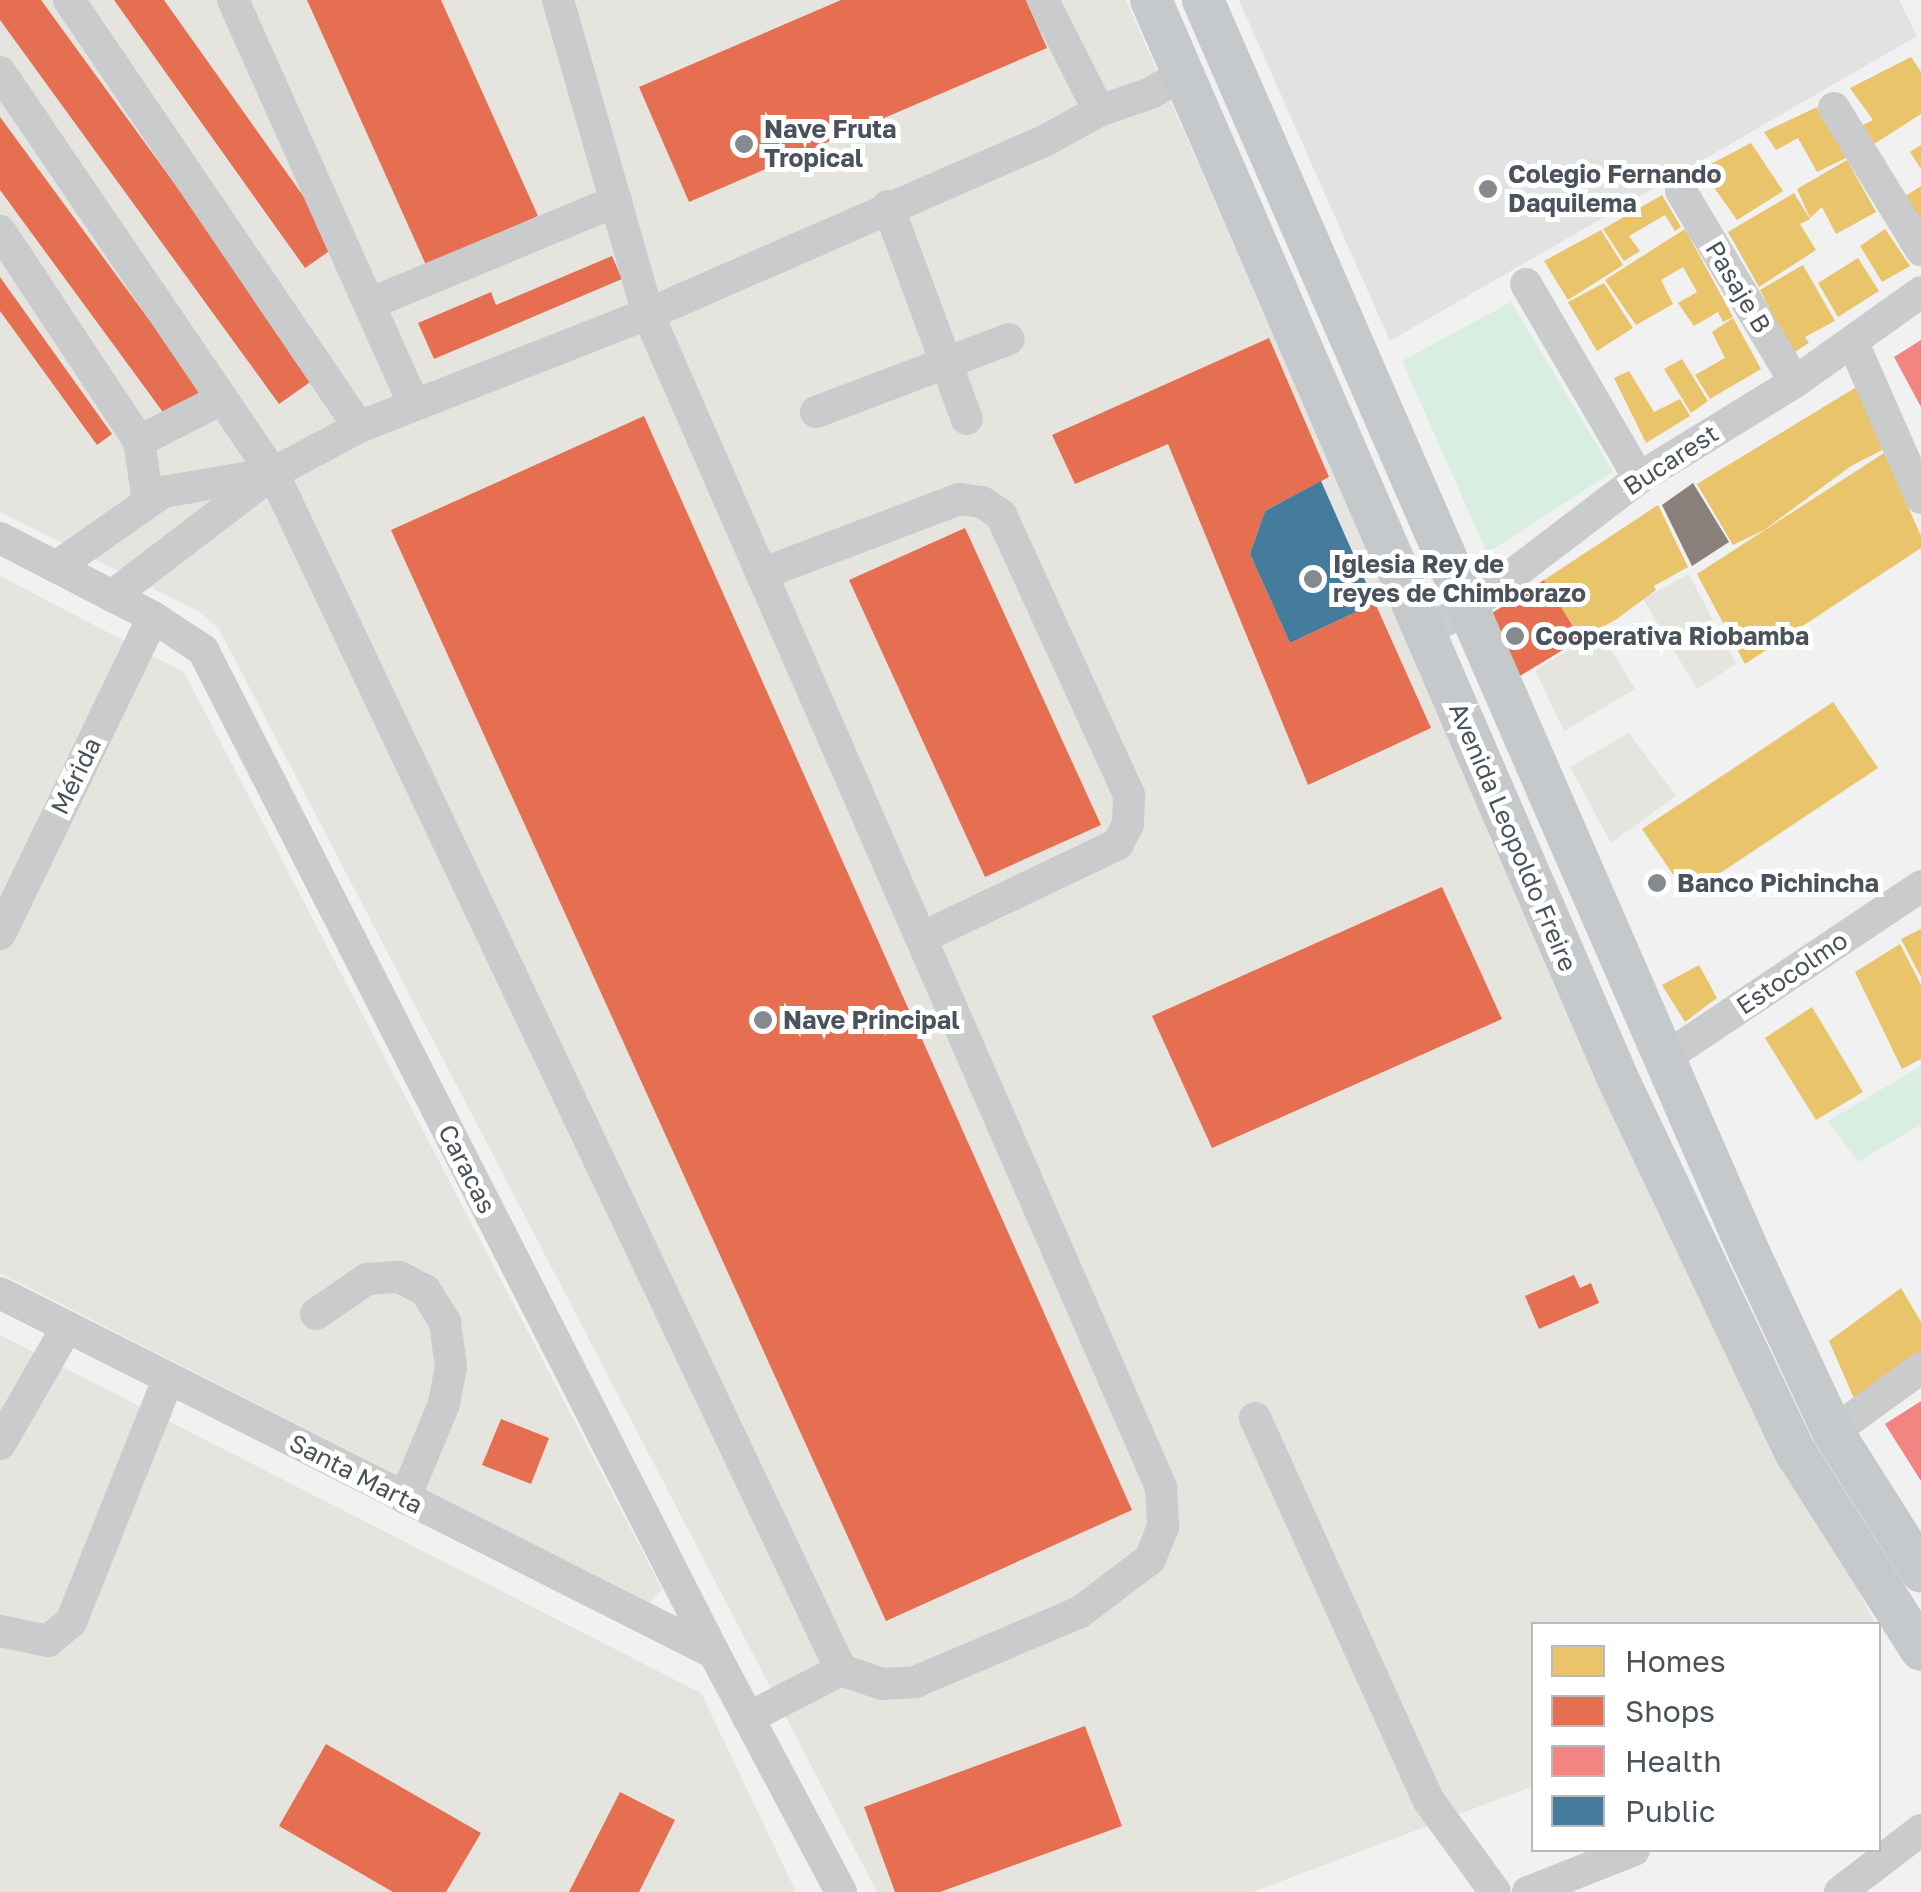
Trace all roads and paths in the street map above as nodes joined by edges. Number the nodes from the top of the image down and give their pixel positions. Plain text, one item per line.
1 (69, 0) edge
2 (233, 0) edge
3 (558, 0) edge
4 (1043, 0) edge
5 (1150, 0) edge
6 (1203, 0) edge
7 (0, 72) edge
8 (1183, 74) junction
9 (1834, 108) dead end
10 (1099, 112) junction
11 (1267, 140) junction
12 (1221, 160) junction
13 (1681, 191) dead end
14 (616, 202) junction
15 (888, 206) junction
16 (0, 231) edge
17 (1921, 250) edge
18 (1526, 284) dead end
19 (1921, 292) edge
20 (369, 304) junction
21 (648, 314) junction
22 (1009, 339) dead end
23 (1853, 343) junction
24 (945, 364) junction
25 (1795, 382) junction
26 (222, 399) junction
27 (414, 404) junction
28 (816, 412) dead end
29 (967, 419) dead end
30 (359, 427) junction
31 (140, 441) junction
32 (273, 474) junction
33 (1639, 478) junction
34 (1921, 498) edge
35 (148, 500) junction
36 (0, 538) edge
37 (56, 567) junction
38 (761, 574) junction
39 (112, 596) junction
40 (1466, 610) junction
41 (153, 617) junction
42 (1424, 632) junction
43 (1921, 886) edge
44 (0, 934) edge
45 (921, 938) junction
46 (1663, 1059) junction
47 (0, 1293) edge
48 (316, 1314) dead end
49 (68, 1327) junction
50 (1921, 1368) edge
51 (168, 1379) junction
52 (1255, 1418) dead end
53 (1833, 1432) junction
54 (0, 1444) edge
55 (406, 1498) junction
56 (1921, 1571) edge
57 (0, 1632) edge
58 (1921, 1650) edge
59 (714, 1653) junction
60 (840, 1670) junction
61 (748, 1718) junction
62 (1921, 1830) edge
63 (1629, 1852) edge
64 (841, 1892) edge
65 (1495, 1892) edge
66 (1528, 1892) edge
67 (1840, 1892) edge

1 - 30 street
2 - 20 street
3 - 14 street
4 - 10 street
5 - 8 main road, Avenida Leopoldo Freire
6 - 11 main road, Avenida Leopoldo Freire
7 - 26 street
8 - 10 street
8 - 12 main road, Avenida Leopoldo Freire
9 - 17 street
10 - 15 street
11 - 12 main road
11 - 40 main road, Avenida Leopoldo Freire
12 - 42 main road, Avenida Leopoldo Freire
13 - 25 street, Pasaje B
14 - 20 street
14 - 21 street
15 - 21 street
15 - 24 street
16 - 31 street
18 - 33 street
19 - 23 street, Bucarest
20 - 27 street
21 - 27 street
21 - 38 street
22 - 24 street
23 - 25 street, Bucarest
23 - 34 street
24 - 28 street
24 - 29 street
25 - 33 street, Bucarest
26 - 31 street
26 - 32 street
27 - 30 street
30 - 32 street
31 - 35 street
32 - 35 street
32 - 39 street
32 - 60 street
33 - 40 street, Bucarest
35 - 37 street
36 - 37 street, Caracas
37 - 39 street, Caracas
38 - 45 street
38 - 45 street
39 - 41 street, Caracas
40 - 42 street, Bucarest
40 - 46 main road, Avenida Leopoldo Freire
41 - 44 street, Mérida
41 - 59 street, Caracas
42 - 58 main road, Avenida Leopoldo Freire
43 - 46 street, Estocolmo
45 - 60 street
46 - 53 main road, Avenida Leopoldo Freire
47 - 49 street, Santa Marta
48 - 55 street
49 - 51 street, Santa Marta
49 - 54 street
50 - 53 street
51 - 55 street, Santa Marta
51 - 57 street
52 - 65 street
53 - 56 main road, Avenida Leopoldo Freire
55 - 59 street, Santa Marta
59 - 61 street, Caracas
60 - 61 street
61 - 64 street, Caracas
62 - 67 street
63 - 66 street

